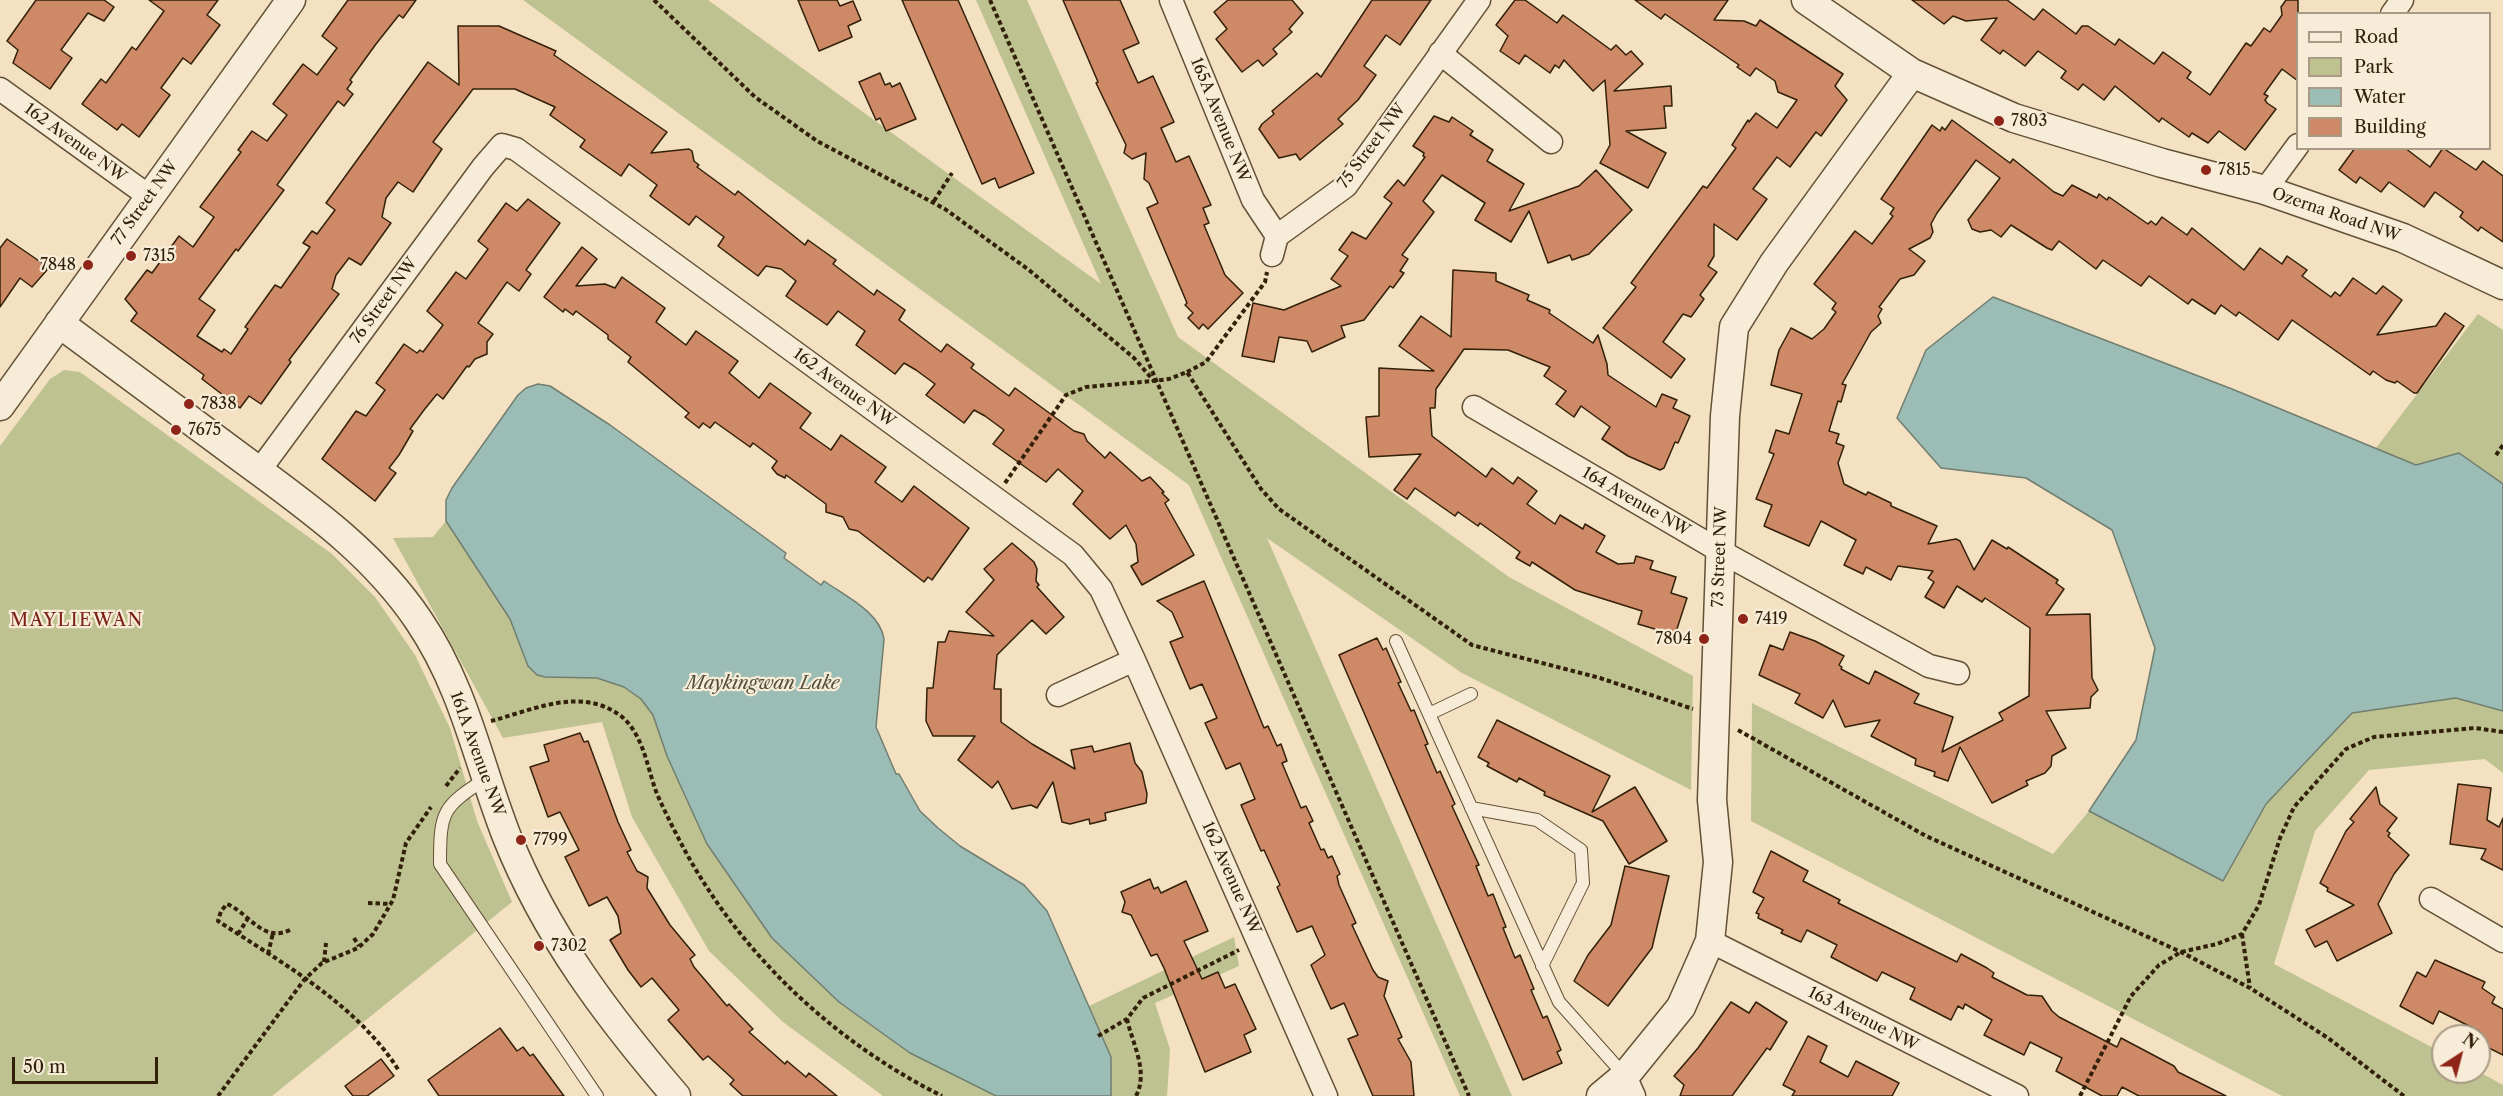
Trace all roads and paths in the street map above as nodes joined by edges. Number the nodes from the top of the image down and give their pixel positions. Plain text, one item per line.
1 (291, 0) edge
2 (654, 0) edge
3 (990, 0) edge
4 (1171, 0) edge
5 (1479, 0) edge
6 (1806, 0) edge
7 (1440, 53) junction
8 (1912, 73) junction
9 (0, 89) edge
10 (1551, 142) dead end
11 (2296, 148) edge
12 (516, 149) joint
13 (952, 174) dead end
14 (2265, 190) junction
15 (150, 197) junction
16 (934, 201) junction
17 (1274, 246) junction
18 (2503, 285) edge
19 (59, 323) junction
20 (1187, 372) junction
21 (1154, 381) junction
22 (0, 406) edge
23 (1474, 407) dead end
24 (2503, 445) edge
25 (2496, 455) dead end
26 (259, 471) junction
27 (995, 498) junction
28 (1720, 551) junction
29 (1396, 641) dead end
30 (1134, 660) junction
31 (1958, 673) dead end
32 (1471, 694) dead end
33 (1058, 695) dead end
34 (1429, 714) junction
35 (1714, 716) junction
36 (471, 726) junction
37 (2503, 732) edge
38 (463, 764) dead end
39 (488, 778) junction
40 (444, 789) dead end
41 (432, 806) dead end
42 (1471, 808) junction
43 (2431, 898) dead end
44 (368, 903) dead end
45 (391, 904) junction
46 (247, 920) junction
47 (290, 930) dead end
48 (273, 933) junction
49 (238, 934) junction
50 (2242, 934) junction
51 (354, 938) dead end
52 (2503, 940) edge
53 (1259, 941) junction
54 (1710, 941) junction
55 (326, 944) dead end
56 (359, 946) junction
57 (2181, 952) junction
58 (268, 954) junction
59 (324, 962) junction
60 (1542, 966) junction
61 (304, 980) junction
62 (2250, 988) junction
63 (1127, 1019) junction
64 (1098, 1036) dead end
65 (399, 1071) dead end
66 (1629, 1086) edge
67 (218, 1096) edge
68 (597, 1096) edge
69 (676, 1096) edge
70 (942, 1096) edge
71 (1136, 1096) edge
72 (1326, 1096) edge
73 (1469, 1096) edge
74 (1601, 1096) edge
75 (2017, 1096) edge
76 (2080, 1096) edge
77 (2404, 1096) edge

1 - 15 street, 77 Street NW
2 - 16 path
3 - 21 path
4 - 17 street, 165A Avenue NW
5 - 7 street, 75 Street NW
6 - 8 street, Ozerna Road NW
7 - 10 street
7 - 17 street, 75 Street NW
8 - 14 street, Ozerna Road NW
8 - 28 street, 73 Street NW
9 - 15 street, 162 Avenue NW
11 - 14 street
12 - 26 street, 76 Street NW
12 - 27 street, 162 Avenue NW
13 - 16 path
14 - 18 street, Ozerna Road NW
15 - 19 street, 77 Street NW
16 - 21 path
17 - 20 path
19 - 22 street, 77 Street NW
19 - 26 street, 161A Avenue NW
20 - 21 path
20 - 35 path
21 - 27 path
21 - 73 path
23 - 28 street, 164 Avenue NW
24 - 25 path
26 - 36 street, 161A Avenue NW
27 - 30 street, 162 Avenue NW
28 - 31 street, 164 Avenue NW
28 - 35 street, 73 Street NW
29 - 34 lane
30 - 33 street
30 - 53 street, 162 Avenue NW
32 - 34 lane
34 - 42 lane
35 - 54 street, 73 Street NW
35 - 57 path
36 - 39 street, 161A Avenue NW
36 - 70 path
37 - 50 path
38 - 40 path
39 - 68 lane
39 - 69 street, 161A Avenue NW
41 - 45 path
42 - 60 lane
42 - 60 lane
43 - 52 street
44 - 45 path
45 - 56 path
46 - 48 path
46 - 49 path
46 - 49 path
47 - 48 path
48 - 58 path
49 - 58 path
50 - 57 path
50 - 62 path
51 - 56 path
53 - 63 path
53 - 72 street, 162 Avenue NW
54 - 66 street, 73 Street NW
54 - 75 street, 163 Avenue NW
55 - 59 path
56 - 59 path
57 - 62 path
57 - 76 path
58 - 61 path
59 - 61 path
60 - 66 lane
61 - 65 path
61 - 67 path
62 - 77 path
63 - 64 path
63 - 71 path
66 - 74 street, 73 Street NW

